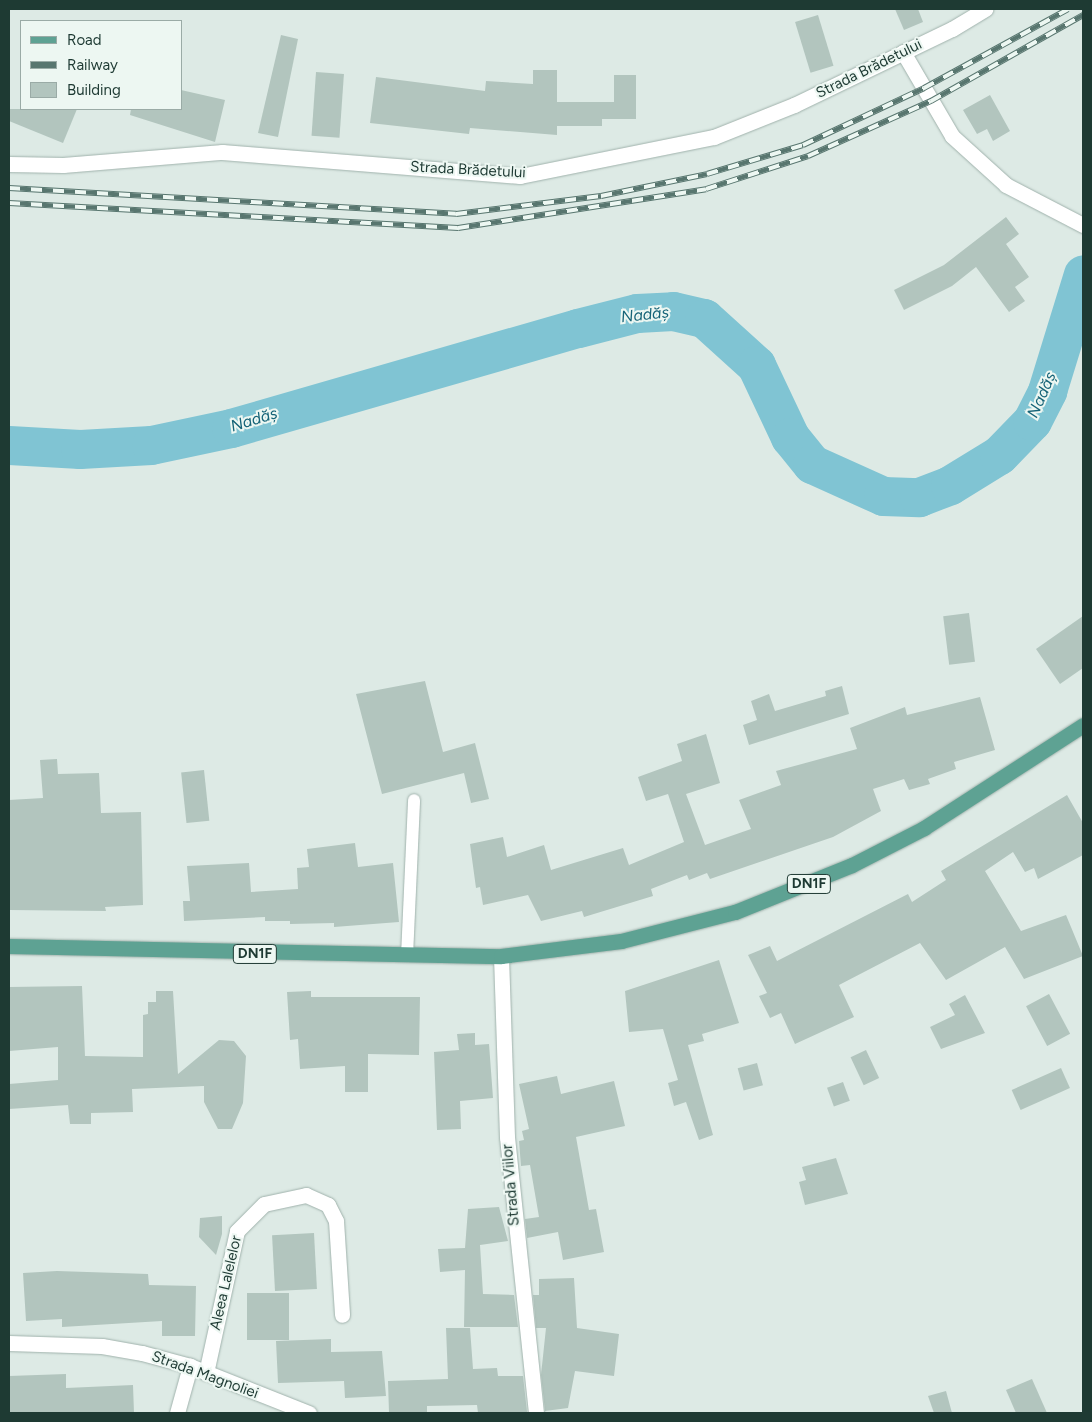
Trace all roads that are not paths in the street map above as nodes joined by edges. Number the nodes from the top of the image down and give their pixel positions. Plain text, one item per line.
1 (985, 9) edge
2 (903, 52) junction
3 (9, 164) edge
4 (1083, 225) edge
5 (1083, 725) edge
6 (414, 800) dead end
7 (9, 946) edge
8 (407, 956) junction
9 (501, 956) junction
10 (342, 1315) dead end
11 (9, 1342) edge
12 (190, 1366) junction
13 (206, 1373) junction
14 (177, 1413) edge
15 (309, 1413) edge
16 (536, 1413) edge

1 - 2 street, Strada Brădetului
2 - 3 street, Strada Brădetului
2 - 4 street
5 - 9 main road, DN1F
6 - 8 lane
7 - 8 main road, DN1F
8 - 9 main road, DN1F
9 - 16 street, Strada Viilor
10 - 13 street, Aleea Lalelelor
11 - 12 street, Strada Magnoliei
12 - 13 street, Strada Magnoliei
12 - 14 street
13 - 15 street, Strada Magnoliei

